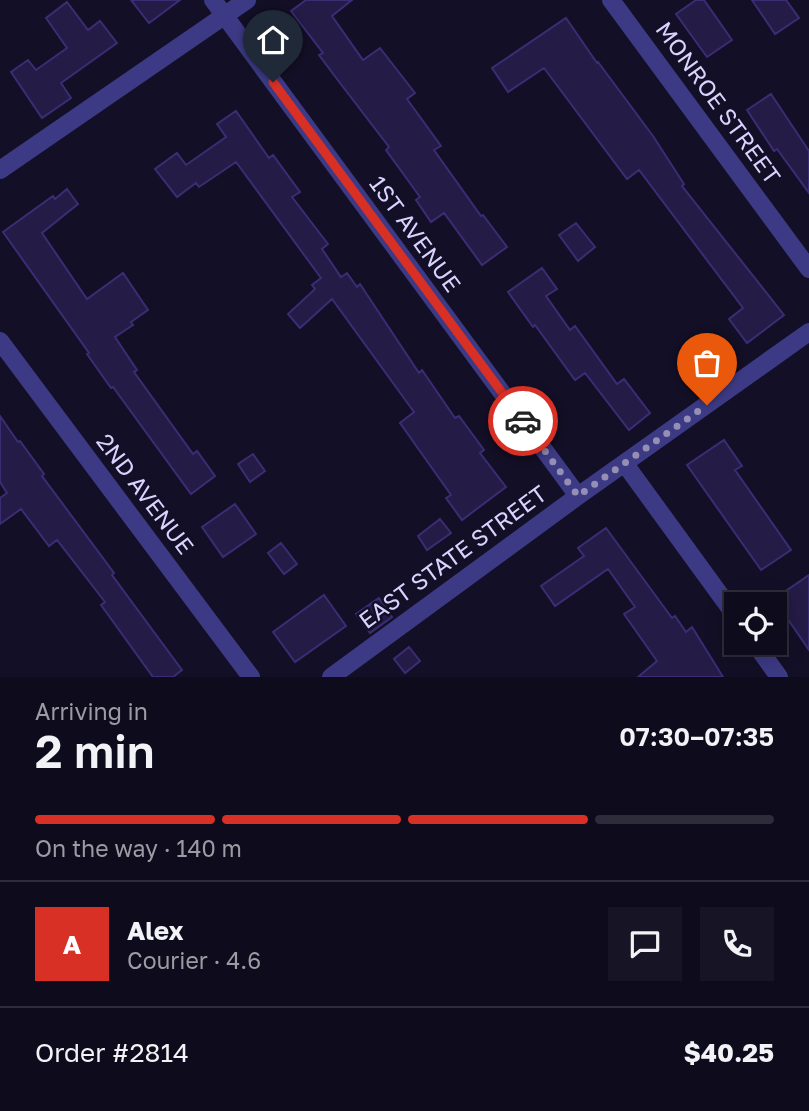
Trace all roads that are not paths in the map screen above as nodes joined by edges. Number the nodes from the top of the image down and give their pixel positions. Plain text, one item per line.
1 (213, 0) edge
2 (247, 0) edge
3 (611, 0) edge
4 (224, 16) junction
5 (0, 170) edge
6 (809, 269) edge
7 (809, 332) edge
8 (0, 341) edge
9 (625, 464) junction
10 (578, 496) junction
11 (724, 600) edge
12 (763, 655) edge
13 (251, 677) edge
14 (331, 677) edge
15 (779, 677) edge

1 - 4 street, 1ST AVENUE
2 - 4 street
3 - 6 street, MONROE STREET
4 - 5 street
4 - 10 street, 1ST AVENUE
7 - 9 street, EAST STATE STREET
8 - 13 street, 2ND AVENUE
9 - 10 street, EAST STATE STREET
9 - 11 street
10 - 14 street, EAST STATE STREET
12 - 15 street

